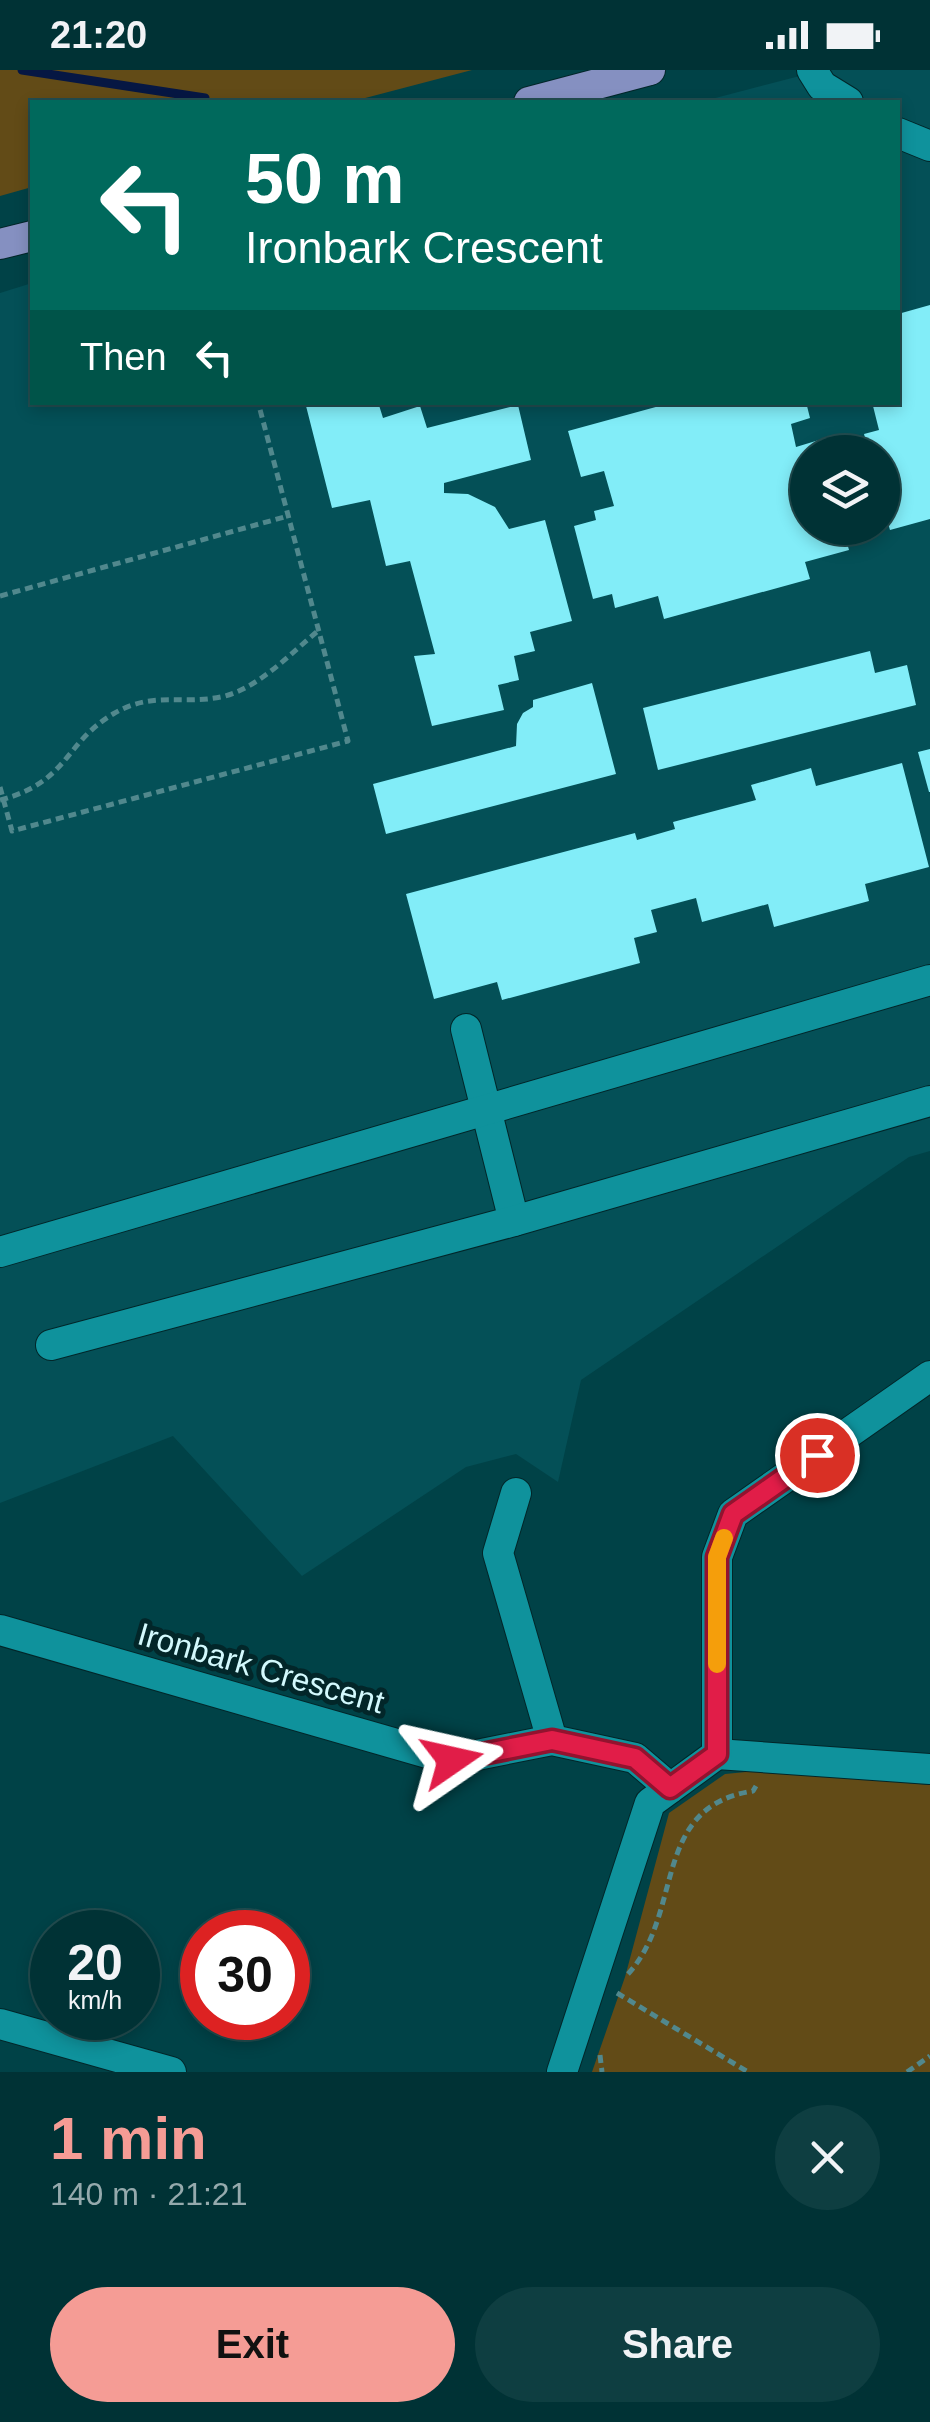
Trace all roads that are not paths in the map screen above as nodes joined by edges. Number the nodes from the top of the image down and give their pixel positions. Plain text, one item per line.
1 (650, 70) edge
2 (812, 70) edge
3 (537, 100) edge
4 (845, 100) edge
5 (900, 134) edge
6 (930, 146) edge
7 (30, 236) edge
8 (0, 244) edge
9 (930, 980) edge
10 (466, 1029) dead end
11 (930, 1101) edge
12 (486, 1110) junction
13 (514, 1221) junction
14 (0, 1252) edge
15 (51, 1345) dead end
16 (930, 1376) edge
17 (516, 1493) dead end
18 (0, 1630) edge
19 (552, 1740) junction
20 (717, 1754) junction
21 (930, 1769) edge
22 (670, 1788) junction
23 (0, 2024) edge
24 (171, 2072) edge
25 (562, 2072) edge

1 - 3 main road
2 - 4 street
5 - 6 street
7 - 8 main road
9 - 12 street
10 - 12 street
11 - 13 street
12 - 13 street
12 - 14 street
13 - 15 street
16 - 20 street
17 - 19 street
18 - 19 street, Ironbark Crescent
19 - 22 street, Ironbark Crescent
20 - 21 street
20 - 22 street
22 - 25 street
23 - 24 street

